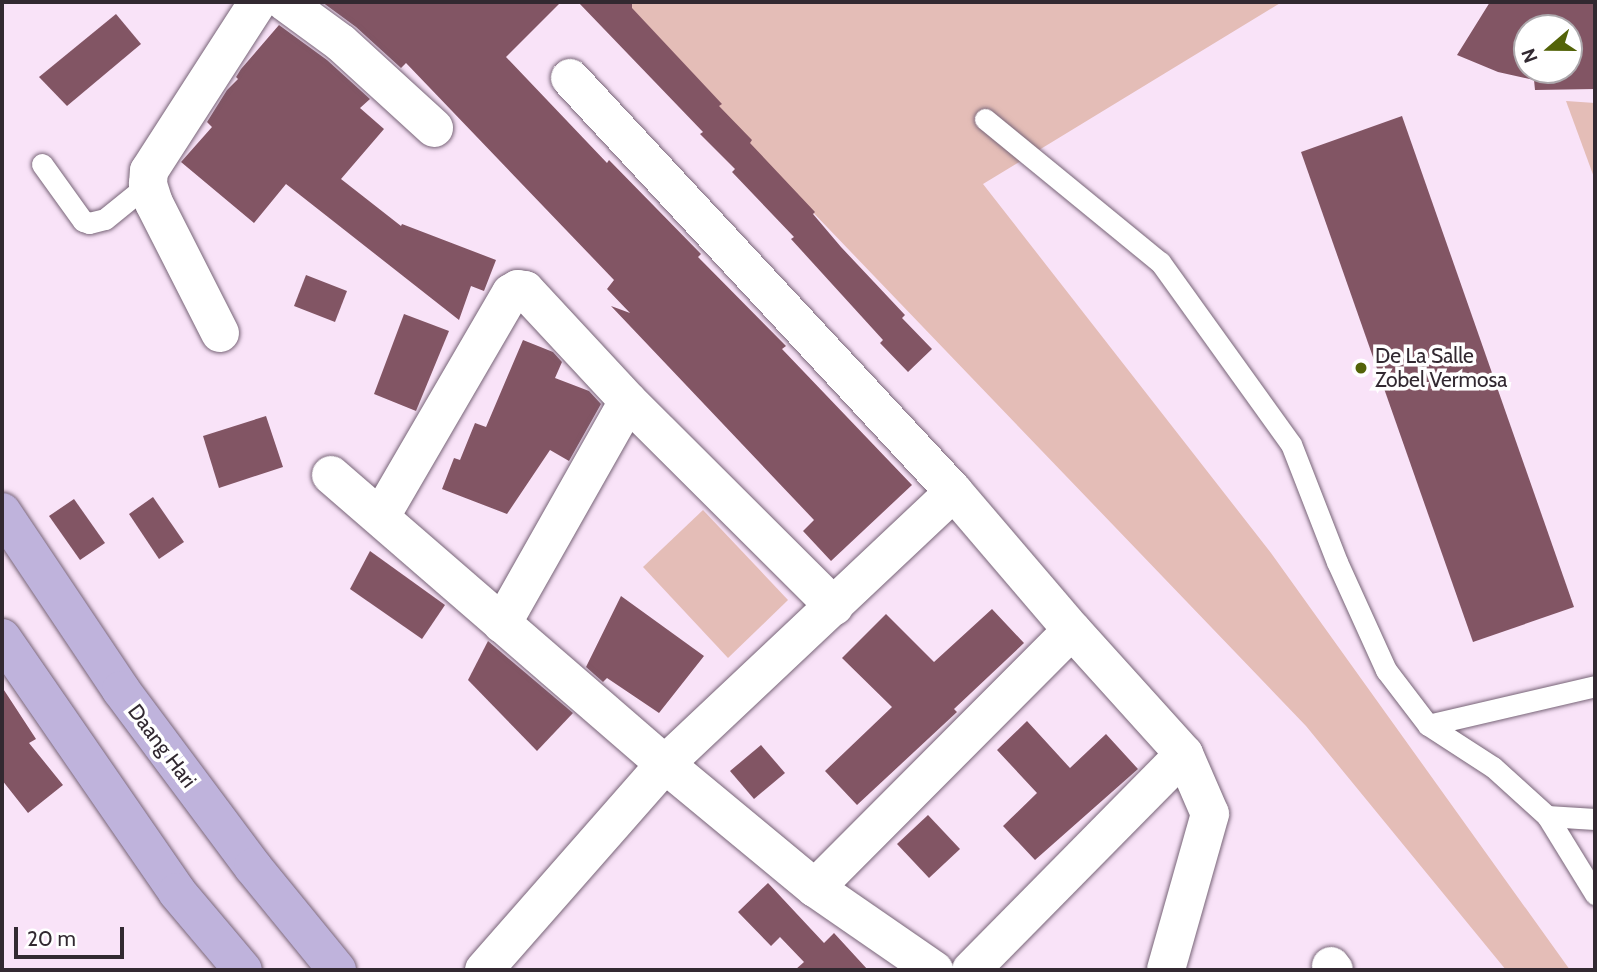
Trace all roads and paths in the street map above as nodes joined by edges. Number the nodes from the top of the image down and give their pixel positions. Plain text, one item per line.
1 (258, 2) edge
2 (285, 2) edge
3 (570, 78) dead end
4 (985, 119) dead end
5 (434, 128) dead end
6 (42, 164) dead end
7 (148, 184) junction
8 (220, 334) dead end
9 (628, 401) junction
10 (331, 475) dead end
11 (954, 492) junction
12 (2, 512) edge
13 (381, 516) junction
14 (834, 606) junction
15 (502, 624) junction
16 (1072, 630) junction
17 (2, 638) edge
18 (1595, 686) edge
19 (1428, 724) junction
20 (1184, 754) junction
21 (665, 764) junction
22 (1547, 816) junction
23 (1595, 819) edge
24 (815, 888) junction
25 (1595, 894) edge
26 (243, 970) edge
27 (337, 970) edge
28 (484, 970) edge
29 (933, 970) edge
30 (971, 970) edge
31 (1166, 970) edge

1 - 7 street
2 - 5 street
3 - 11 street
4 - 19 lane
6 - 7 lane
7 - 8 street
9 - 13 street
9 - 14 street
9 - 15 street
10 - 13 street
11 - 14 street
11 - 16 street
12 - 27 main road, Daang Hari
13 - 15 street
14 - 21 street
15 - 21 street
16 - 20 street
16 - 24 street
17 - 26 main road
18 - 19 lane
19 - 22 lane
20 - 30 street
20 - 31 street
21 - 24 street
21 - 28 street
22 - 23 lane
22 - 25 lane
24 - 29 street

